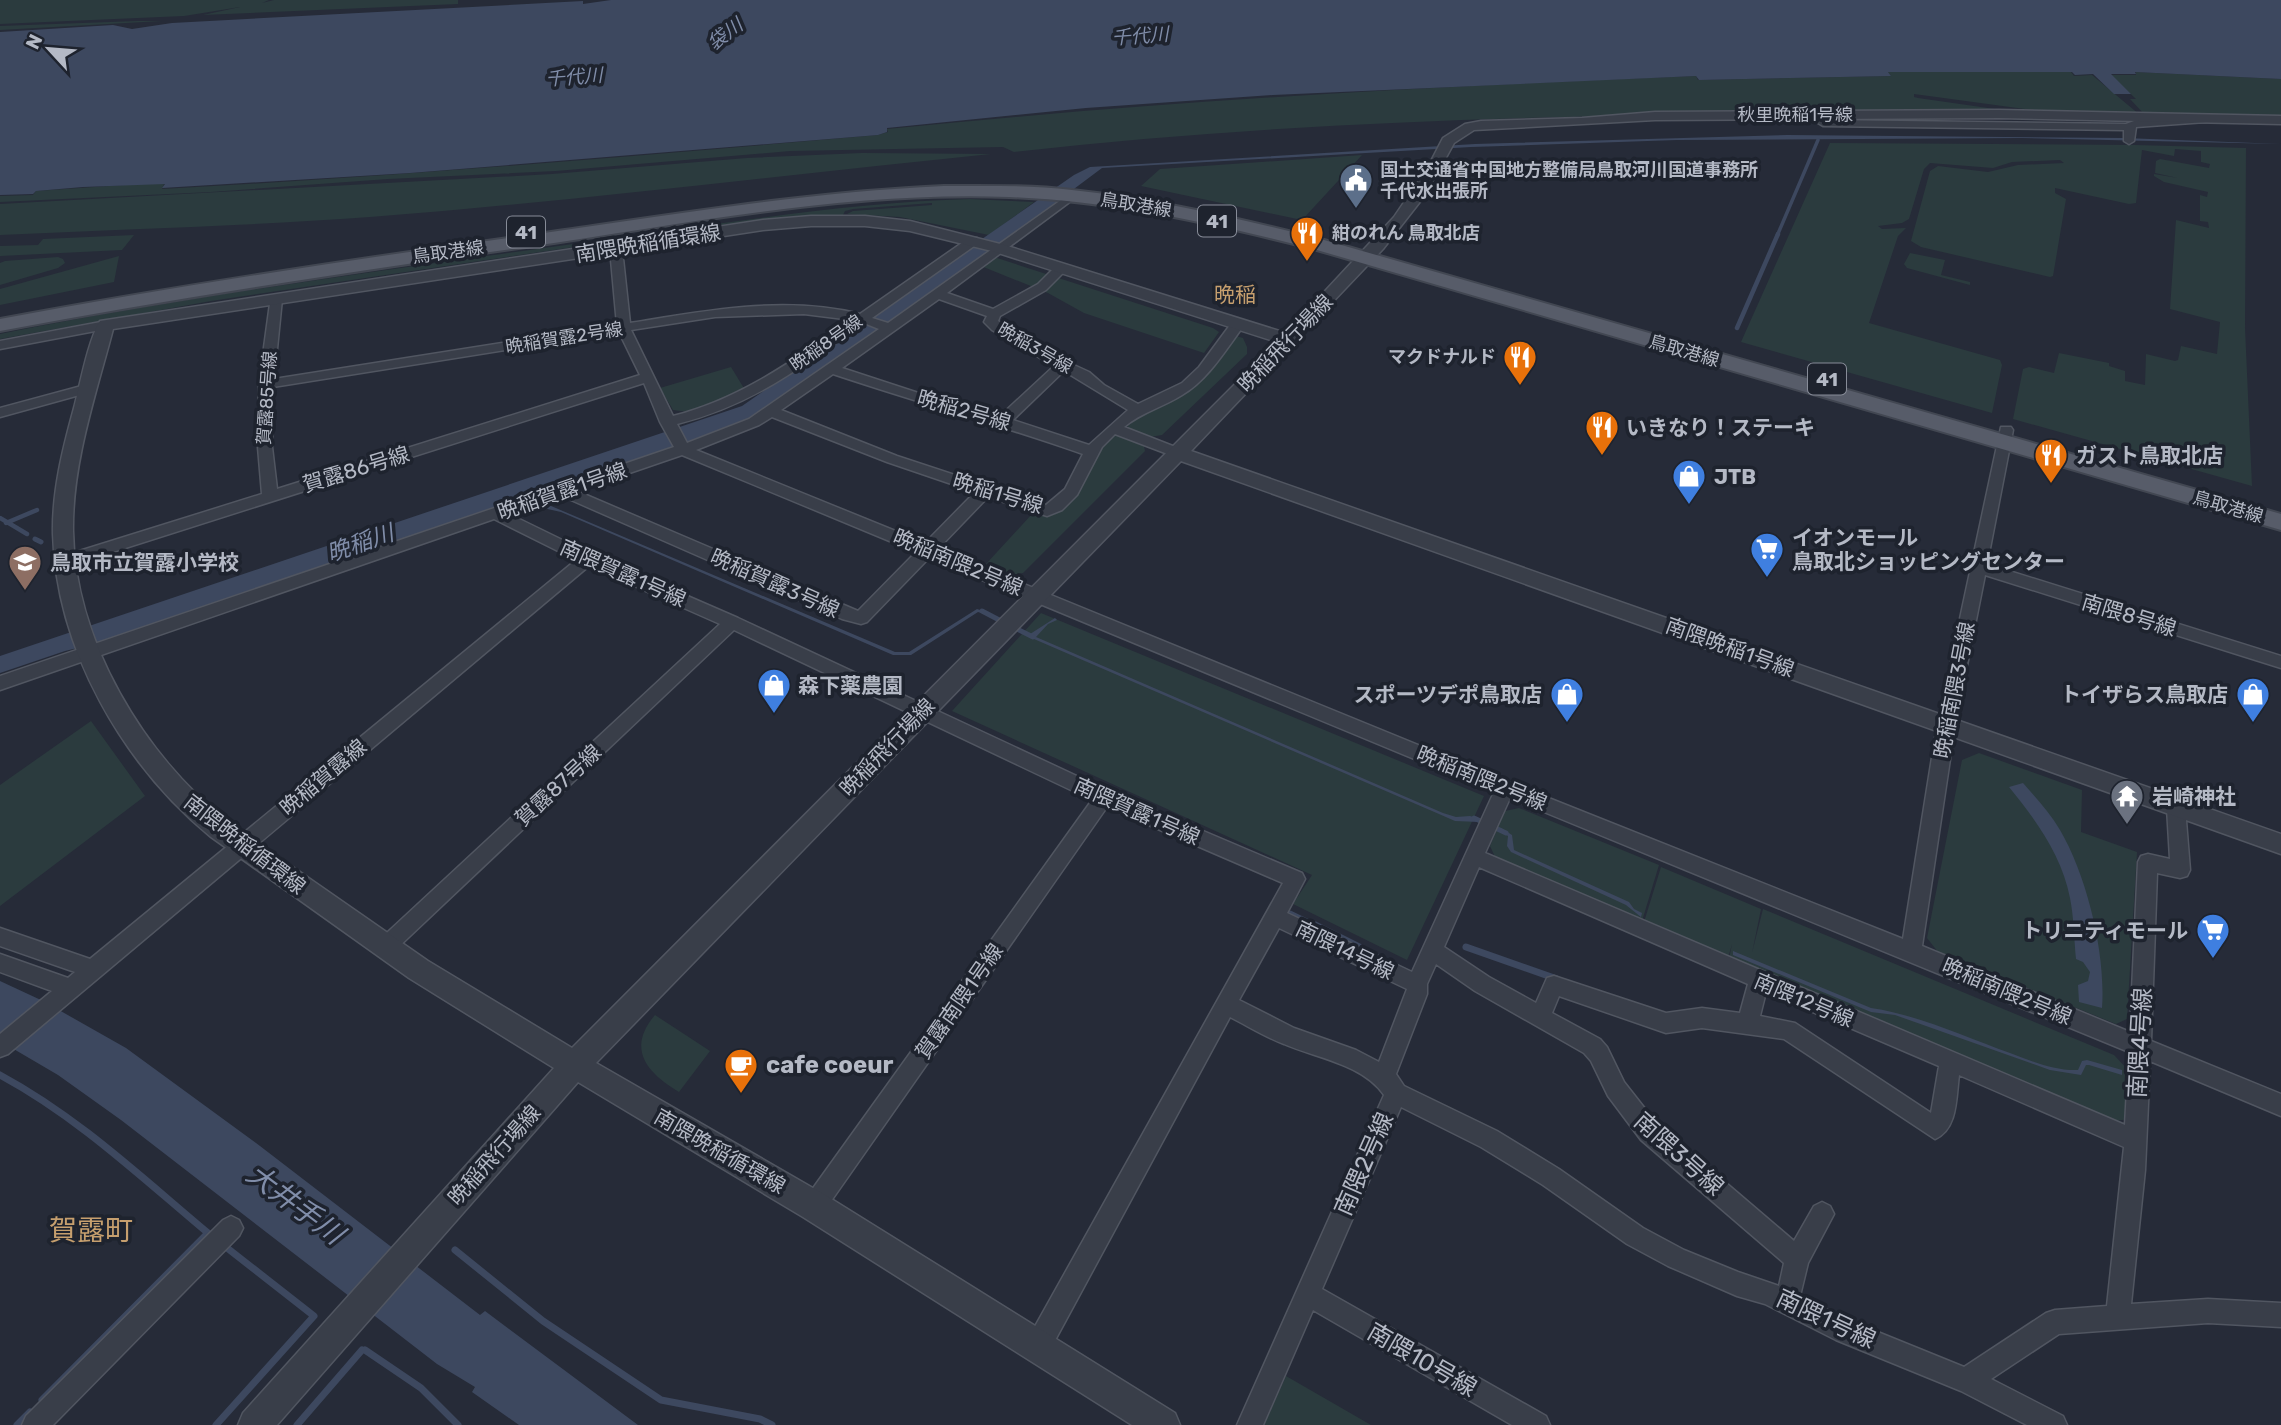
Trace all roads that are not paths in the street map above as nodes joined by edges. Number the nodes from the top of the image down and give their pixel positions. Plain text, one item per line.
1 (1858, 114) junction
2 (2209, 118) junction
3 (2279, 121) edge
4 (1823, 123) junction
5 (2129, 127) junction
6 (1817, 135) dead end
7 (2129, 141) dead end
8 (1446, 147) joint
9 (1063, 192) junction
10 (975, 241) junction
11 (1000, 248) junction
12 (616, 249) junction
13 (1368, 254) junction
14 (1061, 268) junction
15 (937, 294) junction
16 (276, 299) junction
17 (994, 314) junction
18 (0, 315) edge
19 (865, 318) junction
20 (0, 324) edge
21 (1238, 324) junction
22 (106, 325) junction
23 (888, 328) junction
24 (624, 329) junction
25 (1289, 340) junction
26 (0, 345) edge
27 (1063, 365) junction
28 (834, 370) junction
29 (646, 378) junction
30 (266, 384) junction
31 (89, 388) junction
32 (1138, 410) junction
33 (771, 411) junction
34 (0, 413) edge
35 (1003, 421) junction
36 (669, 425) junction
37 (1115, 429) junction
38 (2005, 436) junction
39 (682, 448) junction
40 (1093, 452) junction
41 (1178, 453) junction
42 (986, 490) junction
43 (564, 491) junction
44 (270, 496) junction
45 (2281, 508) edge
46 (496, 514) junction
47 (2281, 522) edge
48 (930, 550) junction
49 (587, 559) junction
50 (66, 561) junction
51 (1978, 567) junction
52 (1037, 595) junction
53 (732, 622) junction
54 (87, 641) junction
55 (2281, 662) edge
56 (0, 683) edge
57 (920, 713) junction
58 (1946, 726) junction
59 (1505, 788) junction
60 (1104, 797) junction
61 (2176, 808) junction
62 (242, 844) junction
63 (2281, 844) edge
64 (1475, 857) junction
65 (1274, 916) junction
66 (0, 937) edge
67 (384, 948) junction
68 (1432, 950) junction
69 (1911, 951) junction
70 (0, 963) edge
71 (92, 969) junction
72 (1759, 981) junction
73 (1417, 984) junction
74 (65, 992) junction
75 (1226, 1004) junction
76 (1541, 1015) junction
77 (1748, 1024) junction
78 (2140, 1046) junction
79 (0, 1047) edge
80 (1950, 1063) junction
81 (574, 1066) junction
82 (1390, 1085) junction
83 (2281, 1105) edge
84 (2135, 1140) junction
85 (814, 1206) junction
86 (1822, 1214) dead end
87 (231, 1227) dead end
88 (1797, 1259) junction
89 (1308, 1294) junction
90 (1787, 1301) junction
91 (2281, 1315) edge
92 (2119, 1318) junction
93 (1037, 1348) junction
94 (1970, 1382) junction
95 (35, 1425) edge
96 (255, 1425) edge
97 (1163, 1425) edge
98 (1250, 1425) edge
99 (1536, 1425) edge
100 (2054, 1425) edge

1 - 2 street, 秋里晩稲1号線
1 - 4 street
1 - 8 street, 秋里晩稲1号線
2 - 3 street, 秋里晩稲1号線
2 - 5 street
4 - 5 street
4 - 6 street
5 - 7 street
8 - 13 street, 秋里晩稲1号線
9 - 11 street, 晩稲賀露1号線
9 - 13 main road, 鳥取港線 / 41
9 - 18 main road, 鳥取港線 / 41
9 - 20 main road, 鳥取港線 / 41
10 - 11 street, 南隈晩稲循環線
10 - 12 street, 南隈晩稲循環線
10 - 19 street, 晩稲8号線
11 - 14 street
11 - 15 street, 晩稲賀露1号線
12 - 16 street, 南隈晩稲循環線
12 - 24 street
13 - 25 street, 晩稲飛行場線
13 - 38 main road, 鳥取港線 / 41
14 - 17 street
14 - 21 street
15 - 17 street, 晩稲3号線
15 - 23 street, 晩稲賀露1号線
16 - 22 street, 南隈晩稲循環線
16 - 30 street, 賀露85号線
17 - 27 street, 晩稲3号線
19 - 23 street, 晩稲賀露2号線
19 - 24 street, 晩稲賀露2号線
19 - 36 street, 晩稲8号線
21 - 25 street
21 - 32 street, 晩稲1号線
22 - 26 street
22 - 31 street, 南隈晩稲循環線
23 - 28 street, 晩稲賀露1号線
24 - 29 street
24 - 30 street, 晩稲賀露2号線
25 - 41 street, 晩稲飛行場線
27 - 32 street, 晩稲3号線
27 - 35 street
28 - 33 street, 晩稲賀露1号線
28 - 35 street, 晩稲2号線
29 - 36 street
29 - 44 street, 賀露86号線
30 - 44 street, 賀露85号線
31 - 34 street
31 - 50 street, 南隈晩稲循環線
32 - 37 street, 晩稲1号線
33 - 39 street, 晩稲賀露1号線
33 - 42 street, 晩稲1号線
35 - 40 street, 晩稲2号線
36 - 39 street
37 - 40 street, 晩稲1号線
37 - 41 street
38 - 45 main road, 鳥取港線 / 41
38 - 47 main road, 鳥取港線 / 41
38 - 51 street, 晩稲南隈3号線
39 - 43 street, 晩稲賀露1号線
39 - 48 street, 晩稲南隈2号線
40 - 42 street, 晩稲1号線
41 - 52 street, 晩稲飛行場線
41 - 58 street, 南隈晩稲1号線
42 - 48 street, 晩稲賀露3号線
43 - 46 street, 晩稲賀露1号線
43 - 48 street, 晩稲賀露3号線
44 - 50 street, 賀露86号線
46 - 49 street, 南隈賀露1号線
46 - 54 street, 晩稲賀露1号線
48 - 52 street, 晩稲南隈2号線
49 - 53 street, 南隈賀露1号線
49 - 62 street, 晩稲賀露線
50 - 54 street, 南隈晩稲循環線
51 - 55 street, 南隈8号線
51 - 58 street, 晩稲南隈3号線
52 - 57 street, 晩稲飛行場線
52 - 59 street, 晩稲南隈2号線
53 - 57 street, 南隈賀露1号線
53 - 67 street, 賀露87号線
54 - 56 street, 晩稲賀露1号線
54 - 62 street, 南隈晩稲循環線
57 - 60 street, 南隈賀露1号線
57 - 81 street, 晩稲飛行場線
58 - 61 street, 南隈晩稲1号線
58 - 69 street, 晩稲南隈3号線
59 - 64 street, 南隈2号線
59 - 69 street, 晩稲南隈2号線
60 - 65 street, 南隈賀露1号線
60 - 85 street, 賀露南隈1号線
61 - 63 street, 南隈晩稲1号線
61 - 78 street, 南隈4号線
62 - 67 street, 南隈晩稲循環線
62 - 71 street, 晩稲賀露線
64 - 68 street, 南隈2号線
64 - 72 street, 南隈12号線
65 - 73 street, 南隈14号線
65 - 75 street, 南隈賀露1号線
66 - 71 street
67 - 81 street, 南隈晩稲循環線
68 - 73 street, 南隈2号線
68 - 76 street, 南隈3号線
69 - 78 street, 晩稲南隈2号線
70 - 74 street
71 - 74 street, 晩稲賀露線
72 - 77 street
72 - 80 street, 南隈12号線
73 - 82 street, 南隈2号線
74 - 79 street, 晩稲賀露線
75 - 82 street, 南隈1号線
75 - 93 street, 南隈賀露1号線
76 - 77 street
76 - 88 street, 南隈3号線
77 - 80 street
78 - 83 street, 晩稲南隈2号線
78 - 84 street, 南隈4号線
80 - 84 street, 南隈12号線
81 - 85 street, 南隈晩稲循環線
81 - 96 street, 晩稲飛行場線
82 - 89 street, 南隈2号線
82 - 90 street, 南隈1号線
84 - 92 street, 南隈4号線
85 - 93 street, 南隈晩稲循環線
86 - 88 street
87 - 95 street
88 - 90 street
89 - 98 street, 南隈2号線
89 - 99 street, 南隈10号線
90 - 94 street, 南隈1号線
91 - 92 street
92 - 94 street
93 - 97 street, 南隈晩稲循環線
94 - 100 street, 南隈1号線

